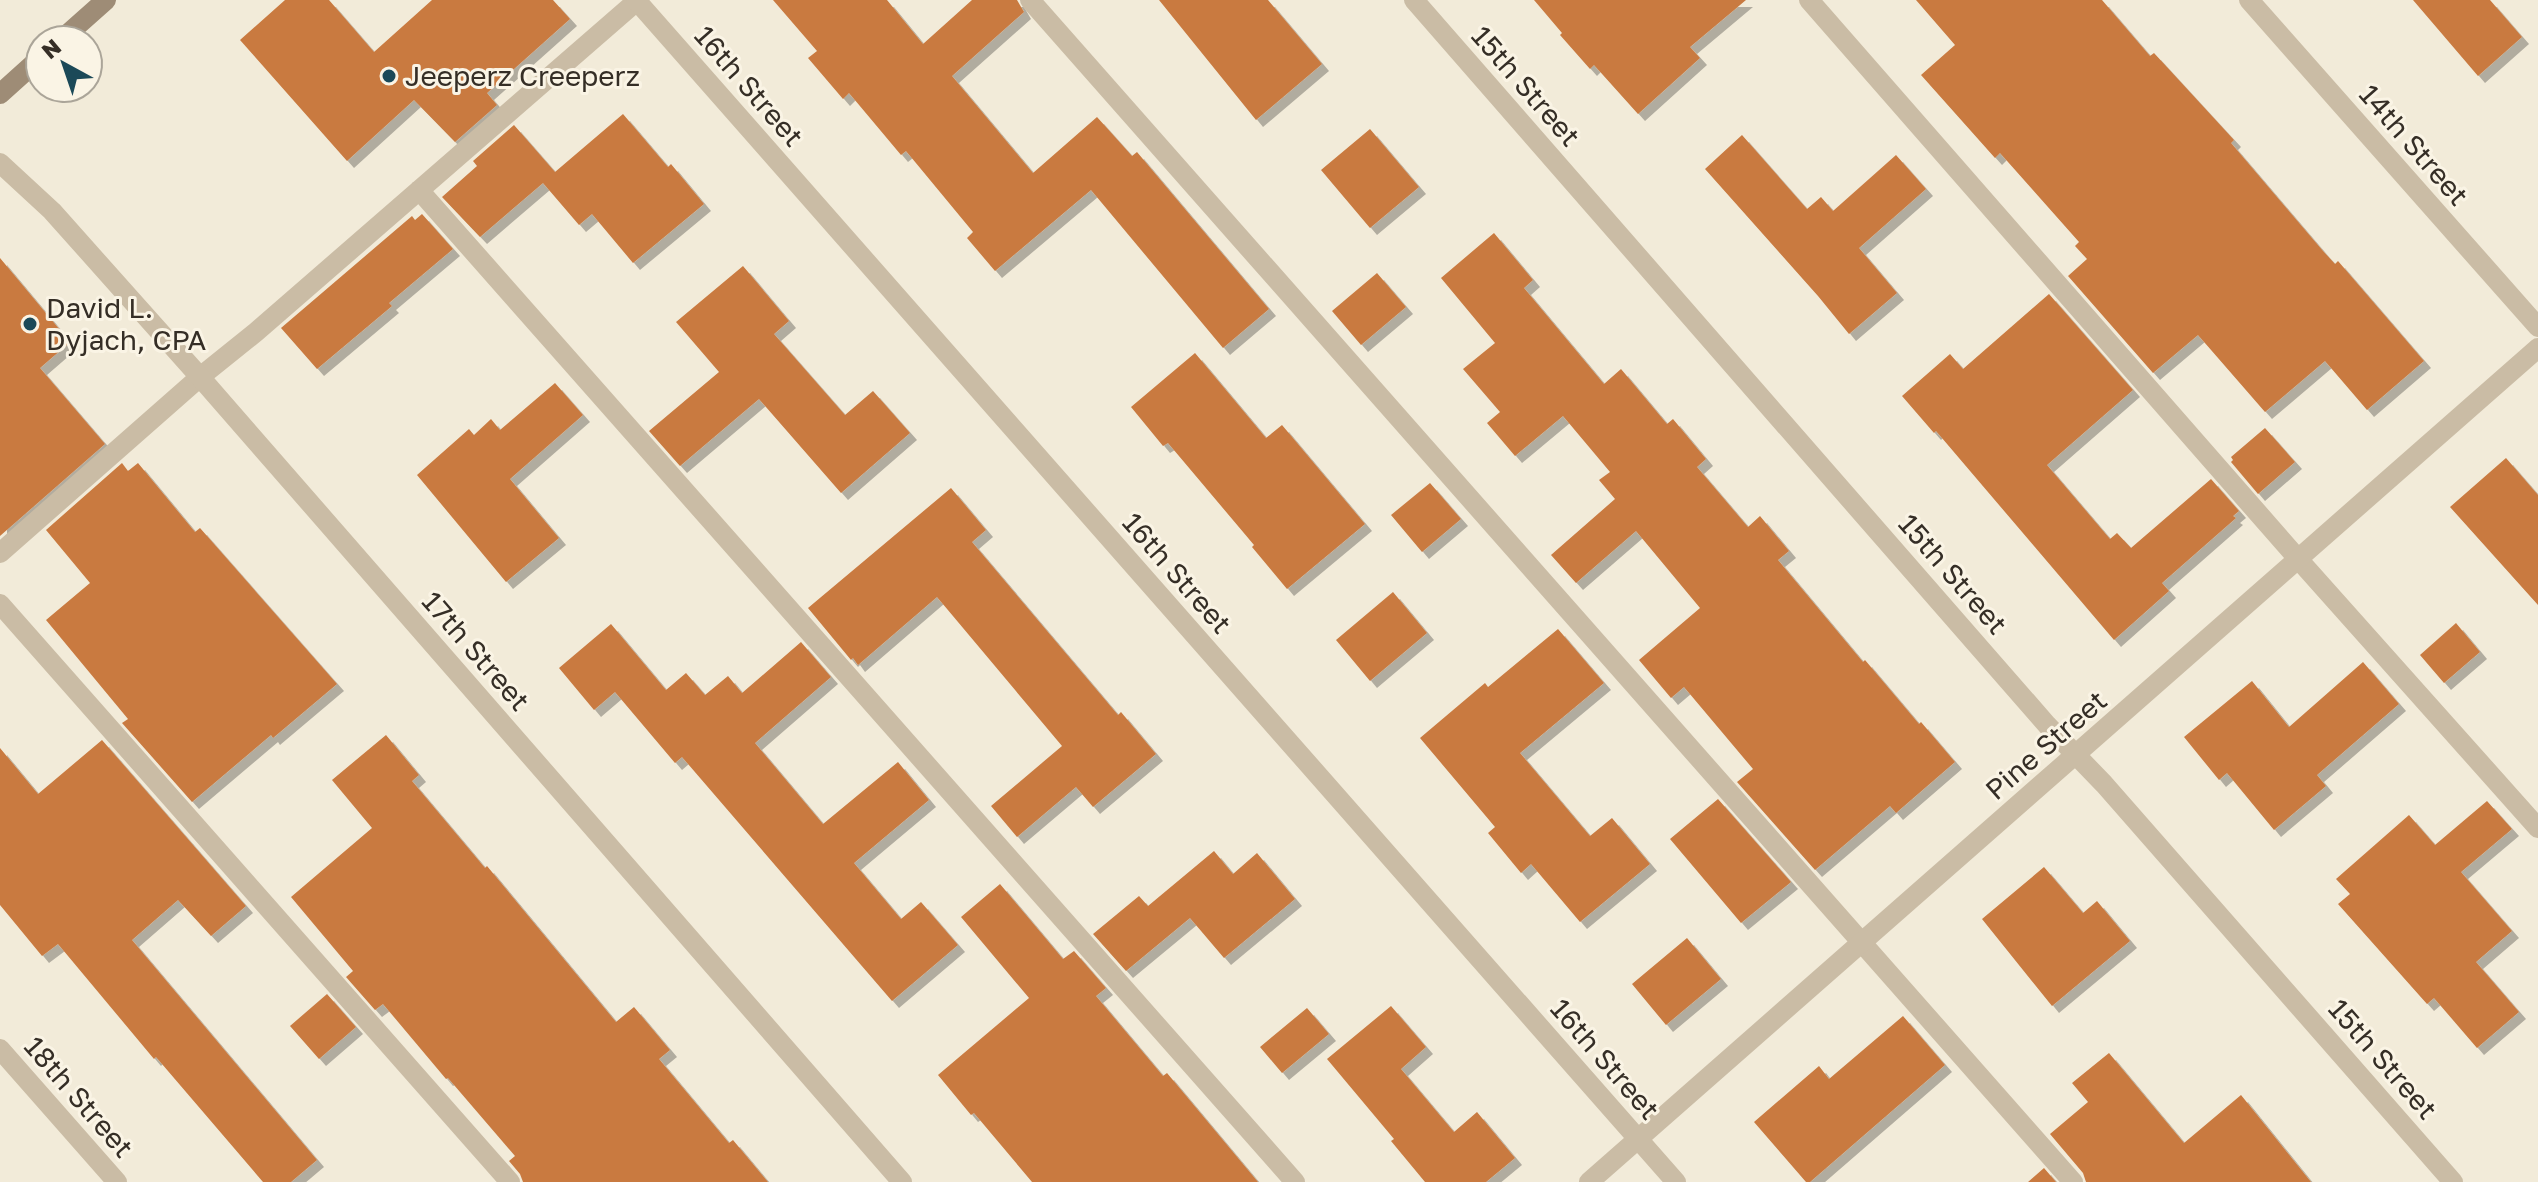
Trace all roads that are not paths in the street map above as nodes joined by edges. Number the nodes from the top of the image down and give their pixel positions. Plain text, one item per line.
1 (106, 0) edge
2 (637, 0) edge
3 (1030, 0) edge
4 (1414, 0) edge
5 (1809, 0) edge
6 (2249, 0) edge
7 (79, 24) edge
8 (24, 72) edge
9 (0, 94) edge
10 (0, 163) edge
11 (419, 190) junction
12 (2538, 327) edge
13 (2538, 348) edge
14 (200, 377) junction
15 (0, 553) edge
16 (2299, 560) junction
17 (0, 604) edge
18 (2075, 756) junction
19 (2538, 828) edge
20 (1863, 942) junction
21 (0, 1049) edge
22 (1638, 1139) junction
23 (117, 1182) edge
24 (510, 1182) edge
25 (902, 1182) edge
26 (1295, 1182) edge
27 (1589, 1182) edge
28 (1676, 1182) edge
29 (2073, 1182) edge
30 (2453, 1182) edge

1 - 7 main road
2 - 11 street
2 - 22 street, 16th Street
3 - 20 street
4 - 18 street, 15th Street
5 - 16 street
6 - 12 street, 14th Street
8 - 9 main road
10 - 14 street, 17th Street
11 - 14 street
11 - 26 street
13 - 16 street, Pine Street
14 - 15 street
14 - 25 street, 17th Street
16 - 18 street, Pine Street
16 - 19 street
17 - 24 street
18 - 20 street, Pine Street
18 - 30 street, 15th Street
20 - 22 street, Pine Street
20 - 29 street
21 - 23 street, 18th Street
22 - 27 street, Pine Street
22 - 28 street, 16th Street

